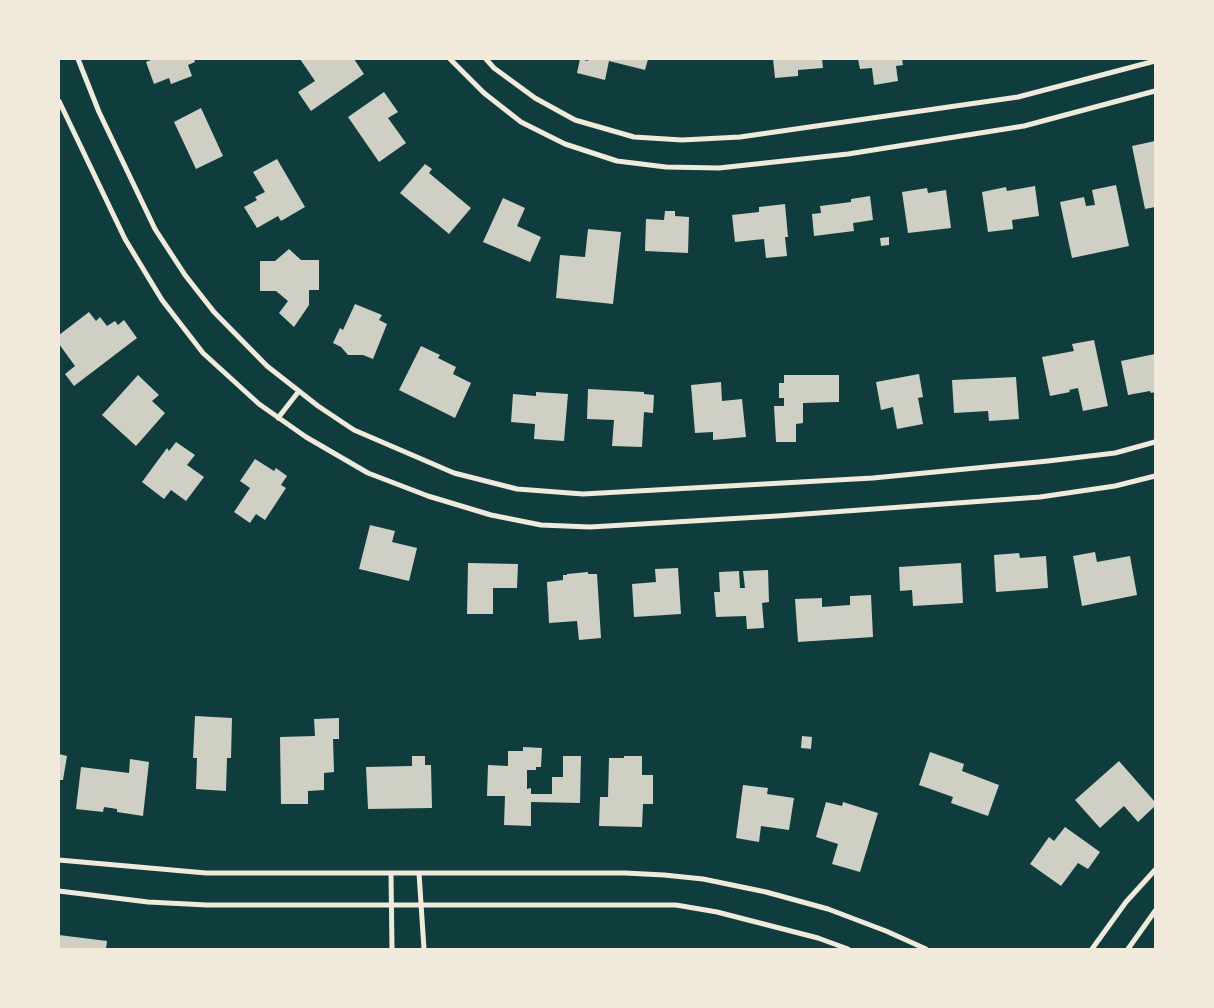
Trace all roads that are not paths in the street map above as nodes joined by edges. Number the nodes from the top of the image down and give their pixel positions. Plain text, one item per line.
1 (78, 59) edge
2 (450, 59) edge
3 (486, 59) edge
4 (1155, 61) edge
5 (1155, 91) edge
6 (59, 101) edge
7 (299, 391) junction
8 (278, 418) junction
9 (1155, 442) edge
10 (1155, 476) edge
11 (59, 860) edge
12 (1155, 870) edge
13 (391, 873) junction
14 (419, 873) junction
15 (59, 890) edge
16 (392, 904) junction
17 (422, 904) junction
18 (1155, 911) edge
19 (392, 949) edge
20 (424, 949) edge
21 (848, 949) edge
22 (926, 949) edge
23 (1092, 949) edge
24 (1128, 949) edge

1 - 7 street
2 - 5 street
3 - 4 street
6 - 8 street
7 - 8 street
7 - 9 street
8 - 10 street
11 - 13 street
12 - 23 street
13 - 14 street
13 - 16 street
14 - 17 street
14 - 22 street
15 - 16 street
16 - 17 street
16 - 19 street
17 - 20 street
17 - 21 street
18 - 24 street

